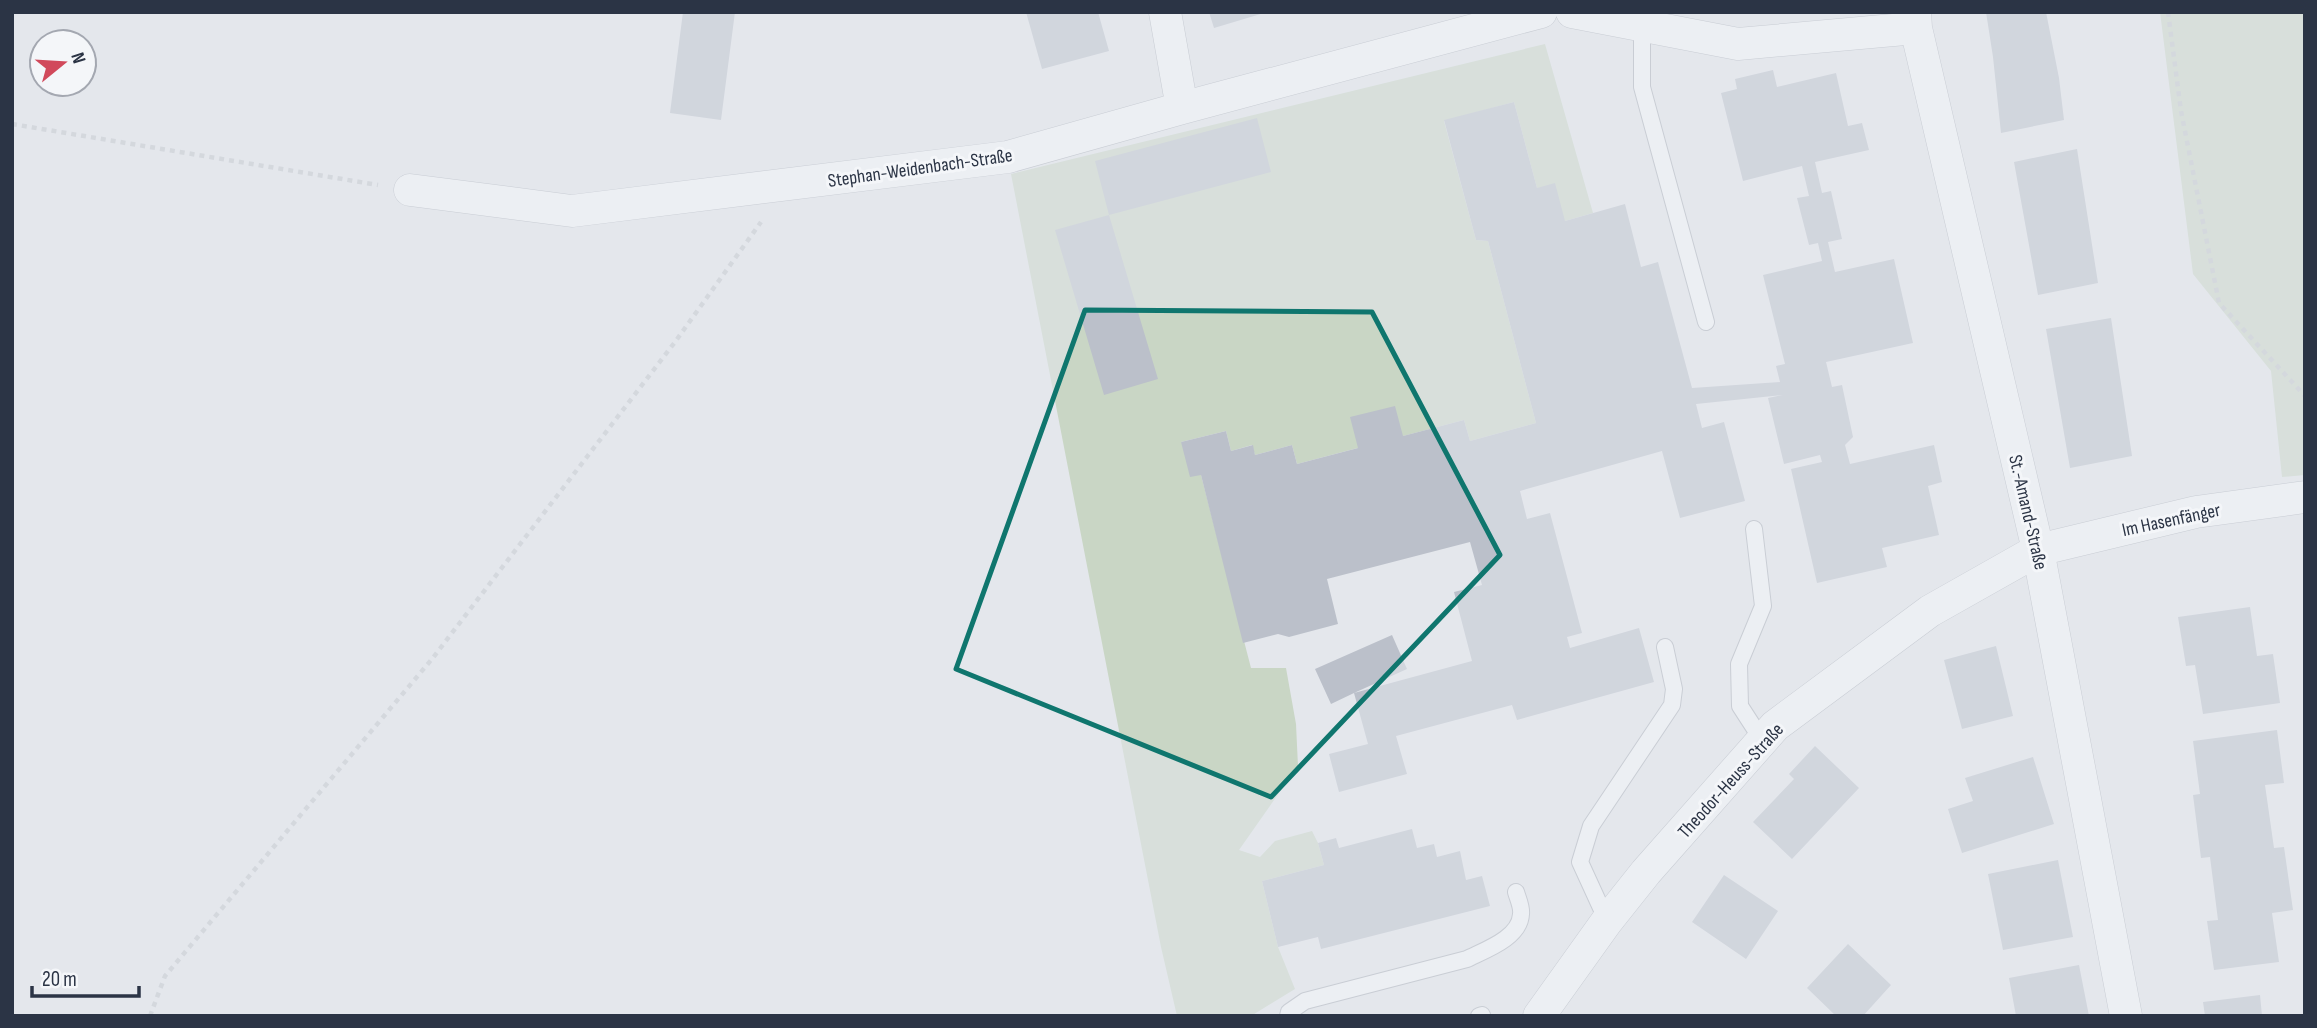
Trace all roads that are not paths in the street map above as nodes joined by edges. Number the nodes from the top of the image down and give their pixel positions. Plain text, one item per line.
1 (1165, 12) edge
2 (1541, 12) edge
3 (1572, 12) edge
4 (1916, 20) edge
5 (1642, 26) junction
6 (1182, 108) junction
7 (410, 190) road end
8 (1706, 323) dead end
9 (2305, 497) edge
10 (1754, 529) dead end
11 (2038, 550) junction
12 (1665, 647) dead end
13 (1762, 740) junction
14 (1516, 892) dead end
15 (1607, 920) junction
16 (1288, 1016) edge
17 (1539, 1016) edge
18 (2126, 1016) edge

1 - 6 street
2 - 6 street, Stephan-Weidenbach-Straße
3 - 5 street
4 - 5 street
4 - 11 street, St.-Amand-Straße
5 - 8 lane
6 - 7 street, Stephan-Weidenbach-Straße
9 - 11 street, Im Hasenfänger
10 - 13 lane
11 - 13 street, Theodor-Heuss-Straße
11 - 18 street, St.-Amand-Straße
12 - 15 lane
13 - 15 street, Theodor-Heuss-Straße
14 - 16 lane
15 - 17 street, Theodor-Heuss-Straße

